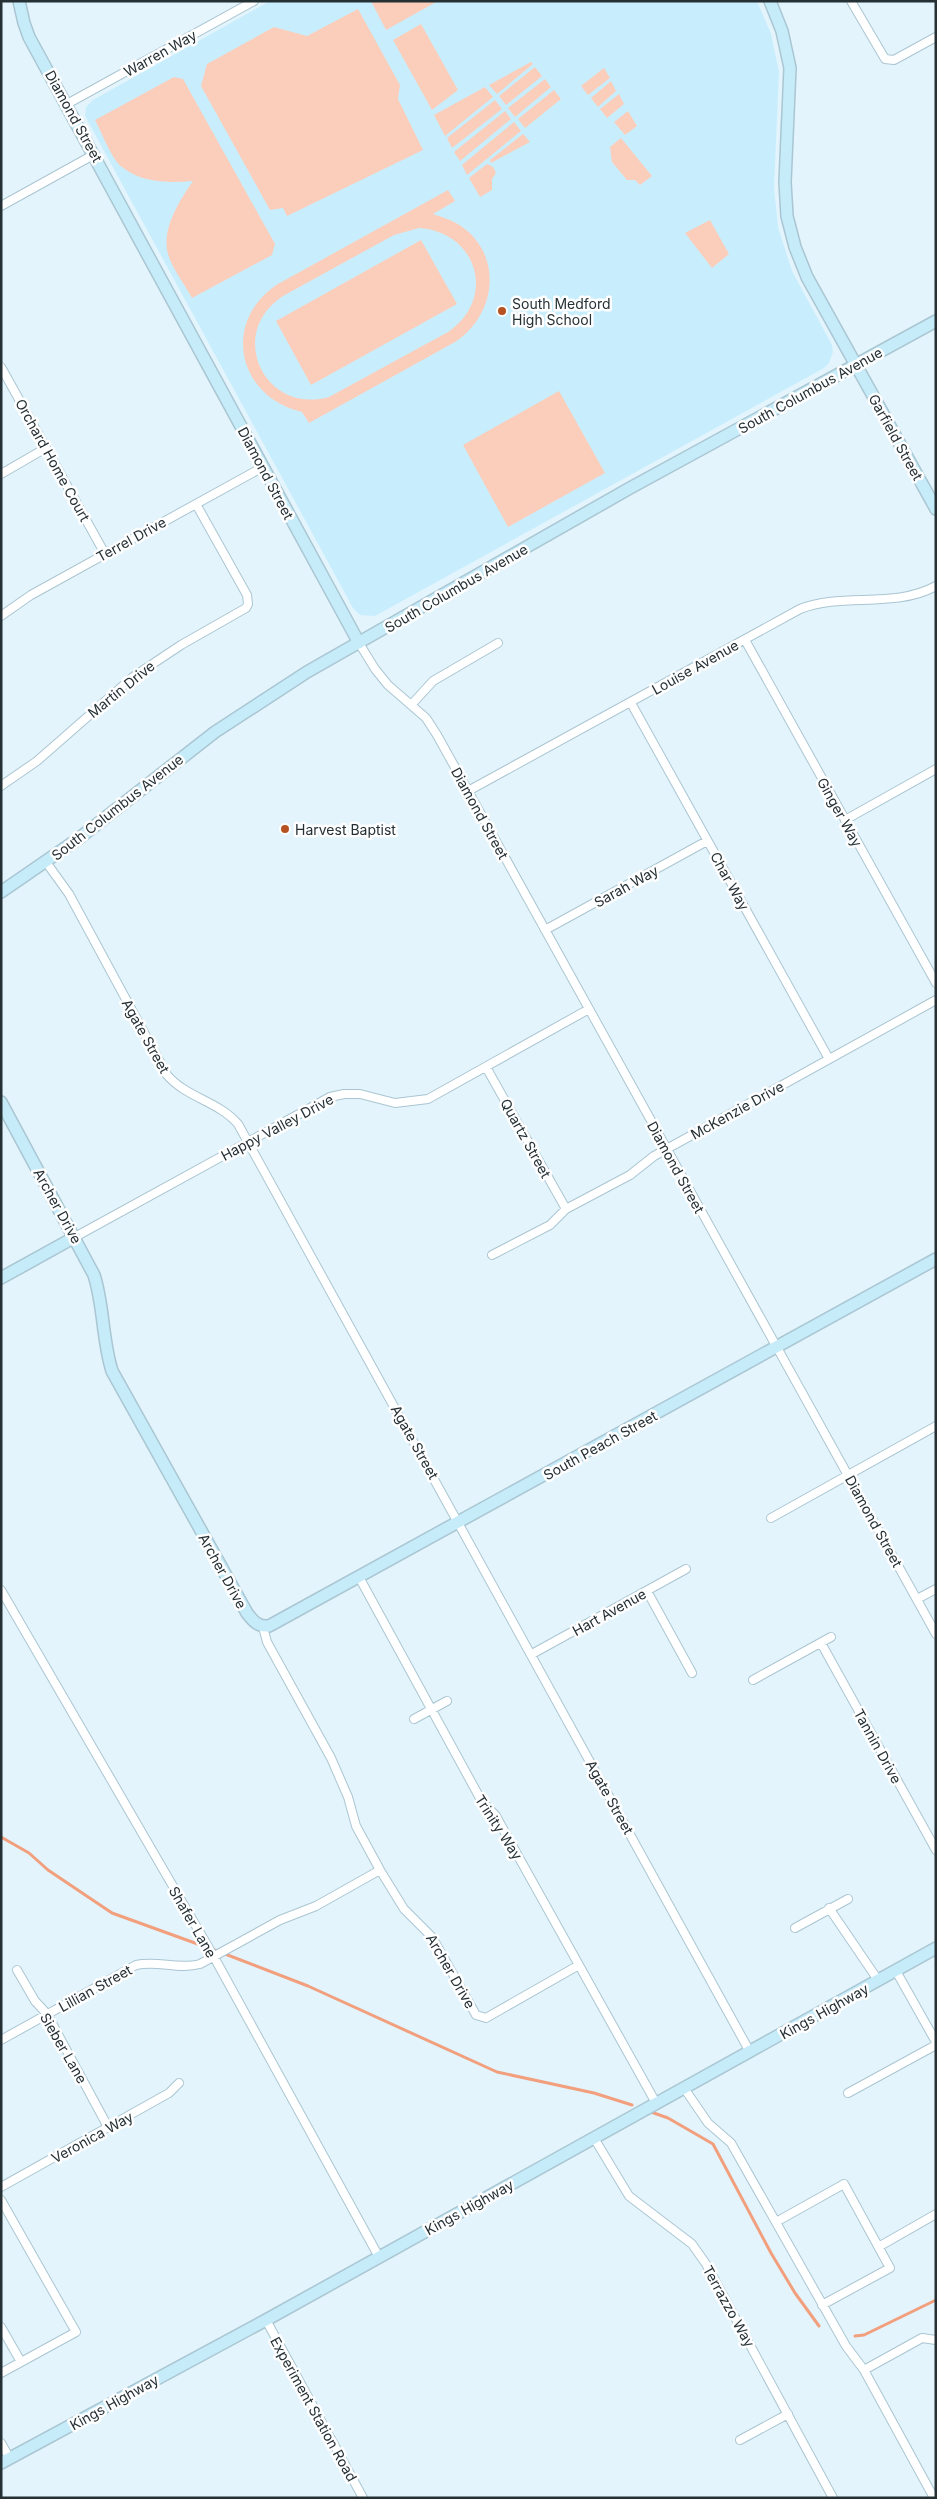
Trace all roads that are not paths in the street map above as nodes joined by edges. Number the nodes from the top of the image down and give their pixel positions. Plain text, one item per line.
1 (19, 1) edge
2 (254, 1) edge
3 (770, 1) edge
4 (851, 1) edge
5 (936, 37) edge
6 (66, 104) junction
7 (95, 154) junction
8 (1, 206) edge
9 (936, 321) edge
10 (856, 365) junction
11 (1, 367) edge
12 (46, 448) junction
13 (263, 467) junction
14 (1, 474) edge
15 (932, 491) edge
16 (196, 504) junction
17 (936, 509) edge
18 (105, 554) junction
19 (936, 586) edge
20 (1, 616) edge
21 (745, 640) junction
22 (359, 642) junction
23 (498, 643) dead end
24 (631, 703) junction
25 (412, 704) junction
26 (936, 769) edge
27 (1, 786) edge
28 (468, 791) junction
29 (845, 820) junction
30 (707, 841) junction
31 (46, 862) junction
32 (1, 892) edge
33 (545, 930) junction
34 (936, 983) edge
35 (936, 1000) edge
36 (589, 1009) junction
37 (829, 1059) junction
38 (486, 1067) junction
39 (1, 1102) edge
40 (248, 1142) junction
41 (666, 1149) junction
42 (566, 1209) junction
43 (75, 1237) junction
44 (492, 1255) dead end
45 (936, 1259) edge
46 (1, 1278) edge
47 (776, 1348) junction
48 (936, 1426) edge
49 (848, 1474) junction
50 (771, 1518) dead end
51 (459, 1522) junction
52 (686, 1569) dead end
53 (359, 1577) junction
54 (936, 1589) edge
55 (1, 1590) edge
56 (647, 1591) junction
57 (917, 1599) junction
58 (263, 1627) junction
59 (936, 1634) edge
60 (831, 1637) dead end
61 (821, 1643) junction
62 (532, 1654) junction
63 (692, 1673) dead end
64 (753, 1680) dead end
65 (447, 1701) dead end
66 (431, 1710) junction
67 (414, 1719) dead end
68 (936, 1850) edge
69 (380, 1870) junction
70 (848, 1899) dead end
71 (829, 1908) junction
72 (795, 1928) dead end
73 (936, 1948) edge
74 (214, 1957) junction
75 (579, 1965) junction
76 (17, 1970) dead end
77 (896, 1971) junction
78 (878, 1980) junction
79 (47, 2014) junction
80 (1, 2040) edge
81 (936, 2044) edge
82 (750, 2052) junction
83 (180, 2082) dead end
84 (684, 2088) junction
85 (848, 2093) dead end
86 (656, 2103) junction
87 (108, 2127) junction
88 (594, 2138) junction
89 (1, 2187) edge
90 (1, 2200) edge
91 (936, 2214) edge
92 (776, 2222) junction
93 (880, 2246) junction
94 (379, 2257) junction
95 (822, 2305) junction
96 (266, 2320) junction
97 (1, 2327) edge
98 (936, 2340) edge
99 (21, 2362) junction
100 (864, 2370) junction
101 (1, 2373) edge
102 (788, 2414) junction
103 (740, 2440) dead end
104 (1, 2443) edge
105 (6, 2461) edge
106 (363, 2498) edge
107 (833, 2498) edge
108 (934, 2498) edge

1 - 6 street, Diamond Street
2 - 6 street, Warren Way
3 - 10 street, Garfield Street
4 - 5 street
6 - 7 street, Diamond Street
7 - 8 street
7 - 13 street, Diamond Street
9 - 10 street, South Columbus Avenue
10 - 15 street, Garfield Street
10 - 22 street, South Columbus Avenue
11 - 12 street, Orchard Home Court
12 - 14 street
12 - 18 street, Orchard Home Court
13 - 16 street, Terrel Drive
13 - 22 street, Diamond Street
15 - 17 street, Garfield Street
16 - 18 street, Terrel Drive
16 - 27 street, Martin Drive
18 - 20 street, Terrel Drive
19 - 21 street, Louise Avenue
21 - 24 street, Louise Avenue
21 - 29 street, Ginger Way
22 - 25 street, Diamond Street
22 - 31 street, South Columbus Avenue
23 - 25 street
24 - 28 street, Louise Avenue
24 - 30 street, Char Way
25 - 28 street, Diamond Street
26 - 29 street
28 - 33 street, Diamond Street
29 - 34 street, Ginger Way
30 - 33 street, Sarah Way
30 - 37 street, Char Way
31 - 32 street, South Columbus Avenue
31 - 40 street, Agate Street
33 - 36 street, Diamond Street
35 - 37 street, McKenzie Drive
36 - 38 street, Happy Valley Drive
36 - 41 street, Diamond Street
37 - 41 street, McKenzie Drive
38 - 40 street, Happy Valley Drive
38 - 42 street, Quartz Street
39 - 43 street, Archer Drive
40 - 43 street, Happy Valley Drive
40 - 51 street, Agate Street
41 - 42 street, McKenzie Drive
41 - 47 street, Diamond Street
42 - 44 street, McKenzie Drive
43 - 46 street, Happy Valley Drive
43 - 58 street, Archer Drive
45 - 47 street, South Peach Street
47 - 49 street, Diamond Street
47 - 51 street, South Peach Street
48 - 49 street
49 - 50 street
49 - 57 street, Diamond Street
51 - 53 street, South Peach Street
51 - 62 street, Agate Street
52 - 56 street, Hart Avenue
53 - 58 street, South Peach Street
53 - 66 street, Trinity Way
54 - 57 street
55 - 74 street, Shafer Lane
56 - 62 street, Hart Avenue
56 - 63 street
57 - 59 street, Diamond Street
58 - 69 street, Archer Drive
60 - 61 street
61 - 64 street
61 - 68 street, Tannin Drive
62 - 82 street, Agate Street
65 - 66 street
66 - 67 street
66 - 75 street, Trinity Way
69 - 74 street, Lillian Street
69 - 75 street, Archer Drive
70 - 71 street
71 - 72 street
71 - 78 street
73 - 77 street, Kings Highway
74 - 79 street, Lillian Street
74 - 94 street, Shafer Lane
75 - 86 street, Trinity Way
76 - 79 street, Sieber Lane
77 - 78 street, Kings Highway
77 - 81 street
78 - 82 street, Kings Highway
79 - 80 street, Lillian Street
79 - 87 street, Sieber Lane
81 - 85 street
82 - 84 street, Kings Highway
83 - 87 street, Veronica Way
84 - 86 street, Kings Highway
84 - 92 street
86 - 88 street, Kings Highway
87 - 89 street, Veronica Way
88 - 94 street, Kings Highway
88 - 102 street, Terrazzo Way
90 - 99 street
91 - 93 street
92 - 93 street
92 - 95 street
93 - 95 street
94 - 96 street, Kings Highway
95 - 100 street
96 - 105 street, Kings Highway
96 - 106 street, Experiment Station Road
97 - 99 street
98 - 100 street
99 - 101 street
100 - 108 street
102 - 103 street
102 - 107 street, Terrazzo Way
104 - 105 street

